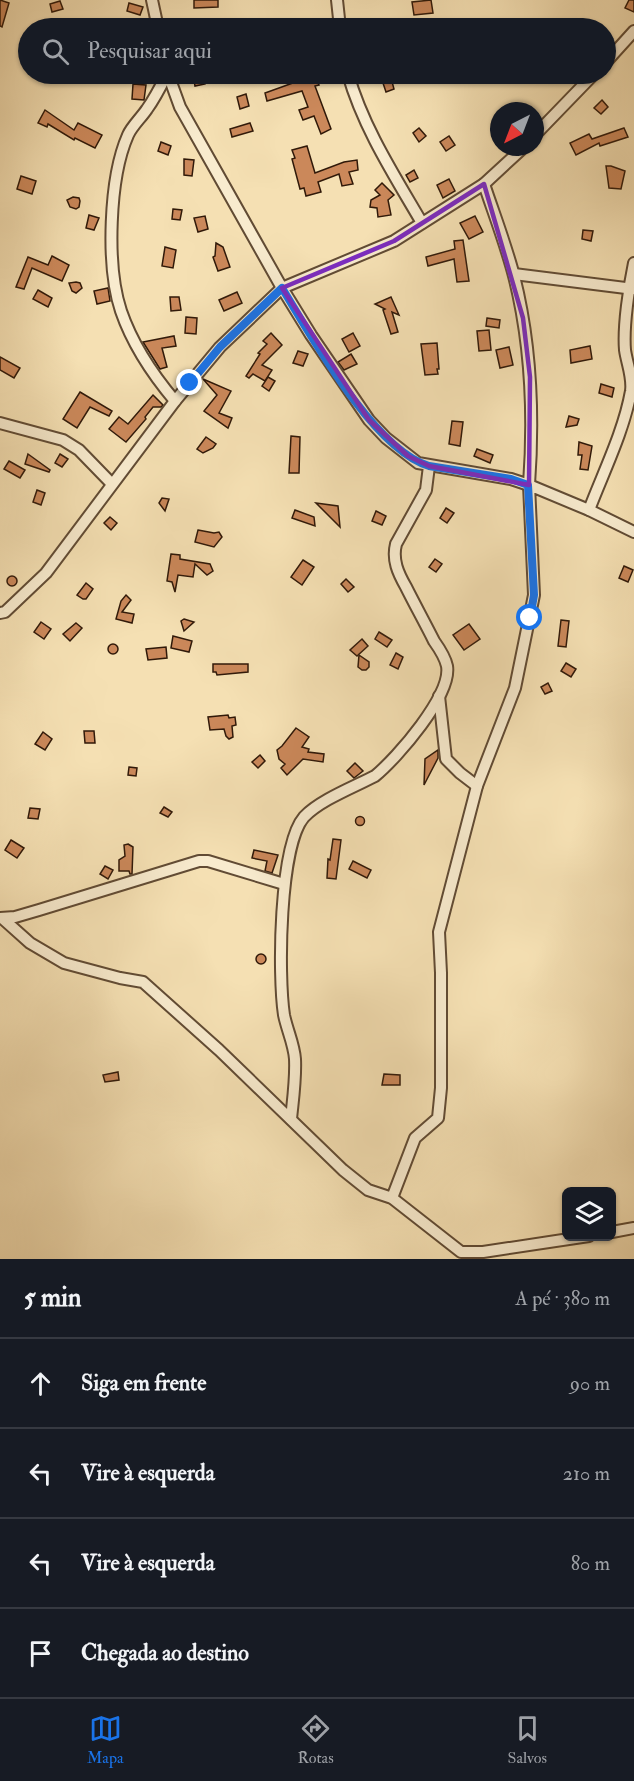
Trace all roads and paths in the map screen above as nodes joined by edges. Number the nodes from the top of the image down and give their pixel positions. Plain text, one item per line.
1 (152, 0) edge
2 (337, 0) edge
3 (156, 18) edge
4 (339, 18) edge
5 (632, 37) edge
6 (616, 52) edge
7 (162, 84) edge
8 (172, 84) edge
9 (351, 84) edge
10 (584, 84) edge
11 (544, 126) edge
12 (514, 156) edge
13 (484, 184) junction
14 (422, 223) junction
15 (634, 263) edge
16 (514, 274) junction
17 (282, 288) junction
18 (631, 288) edge
19 (175, 401) junction
20 (0, 423) edge
21 (429, 466) junction
22 (112, 484) junction
23 (528, 485) junction
24 (589, 510) junction
25 (634, 532) edge
26 (2, 614) edge
27 (439, 696) junction
28 (477, 786) junction
29 (284, 884) junction
30 (1, 918) edge
31 (291, 1119) junction
32 (392, 1198) junction
33 (634, 1228) edge
34 (616, 1231) edge
35 (562, 1240) edge

1 - 3 street
2 - 4 street
5 - 6 street
7 - 19 street
8 - 17 street
9 - 14 street
10 - 11 street
12 - 13 street
13 - 14 street
13 - 16 street
14 - 17 street
15 - 18 street
16 - 18 street
16 - 23 street
17 - 19 street
17 - 21 street
18 - 24 street
19 - 22 street
20 - 22 street
21 - 23 street
21 - 27 street
22 - 26 street
23 - 24 street
23 - 28 street
24 - 25 street
27 - 28 street
27 - 29 street
28 - 32 street
29 - 30 street
29 - 31 street
30 - 31 street
31 - 32 street
32 - 35 street
33 - 34 street

